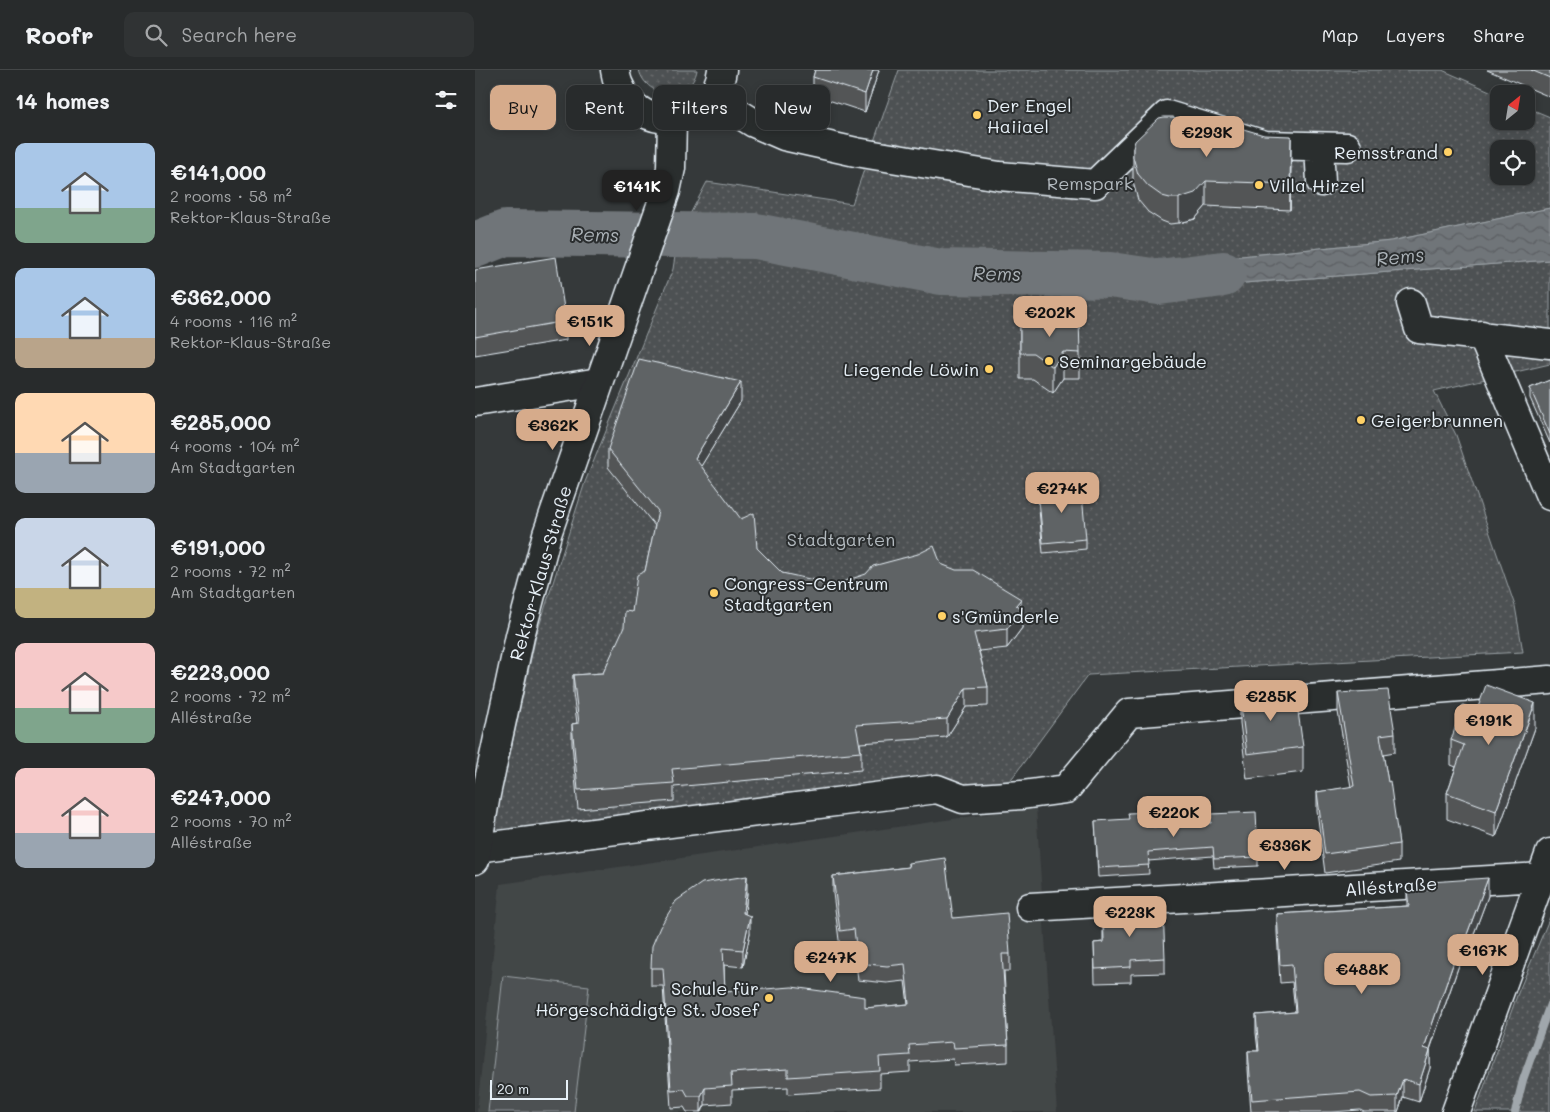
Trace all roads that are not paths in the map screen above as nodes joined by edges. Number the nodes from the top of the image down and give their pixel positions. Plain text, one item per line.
1 (615, 70) edge
2 (722, 70) edge
3 (719, 85) edge
4 (653, 116) edge
5 (746, 118) edge
6 (672, 130) edge
7 (1319, 147) junction
8 (1347, 148) dead end
9 (1321, 182) dead end
10 (1411, 303) dead end
11 (1481, 335) junction
12 (1550, 344) edge
13 (599, 382) junction
14 (475, 402) edge
15 (1550, 496) edge
16 (1550, 680) edge
17 (476, 854) edge
18 (1546, 865) edge
19 (1030, 907) dead end
20 (1456, 1112) edge

1 - 4 street
2 - 3 street
5 - 7 street
6 - 13 street, Rektor-Klaus-Straße
7 - 8 street
7 - 9 street
10 - 11 street
11 - 12 street
11 - 15 street
13 - 14 street
13 - 17 street, Rektor-Klaus-Straße
16 - 17 street
18 - 19 street, Alléstraße
18 - 20 street

